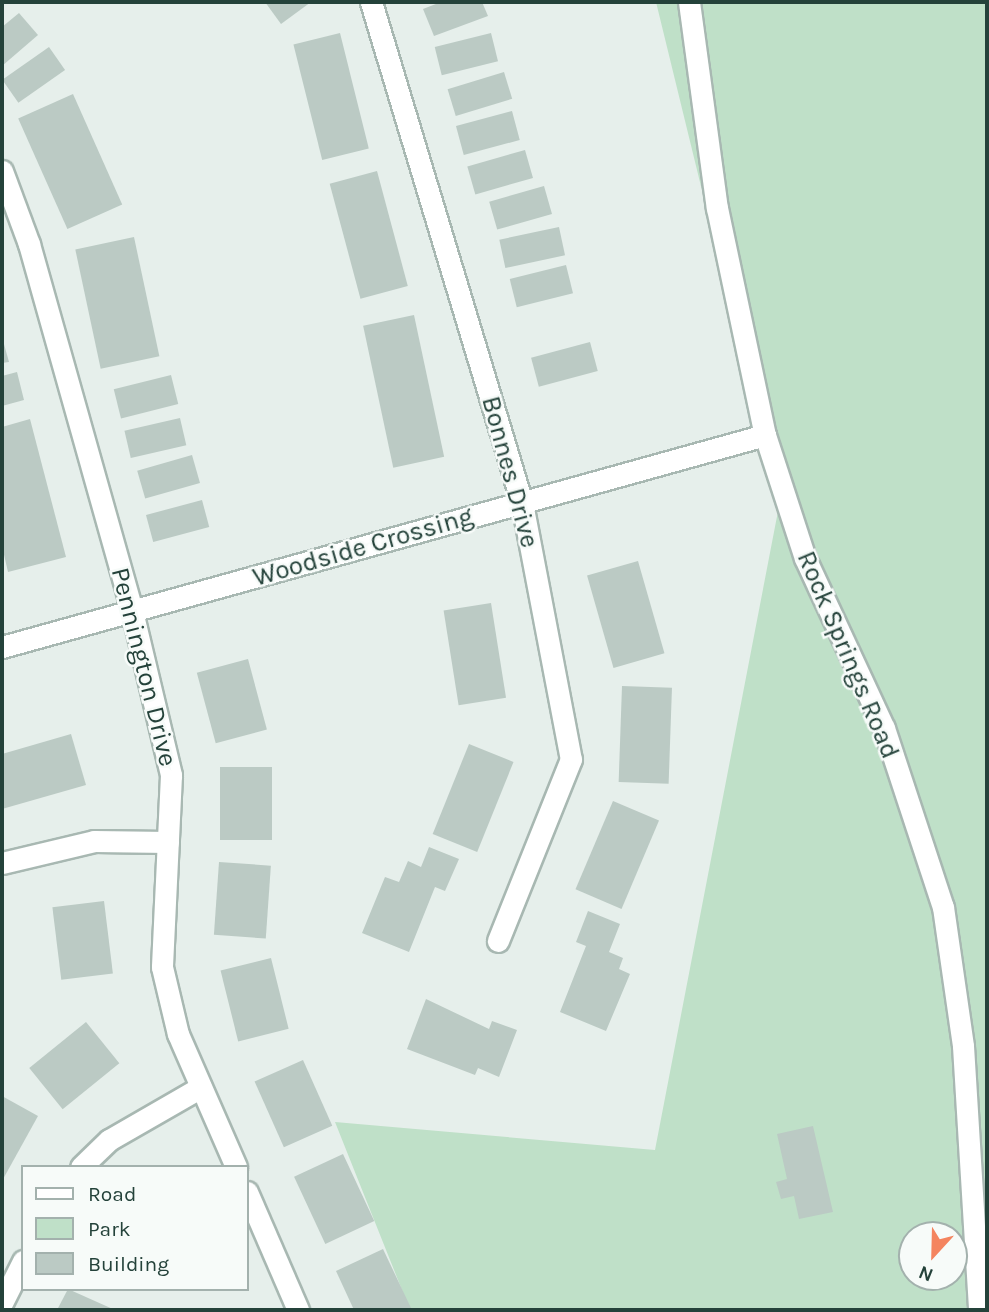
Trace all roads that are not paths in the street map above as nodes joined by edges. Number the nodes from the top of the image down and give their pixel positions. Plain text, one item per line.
1 (371, 2) edge
2 (689, 2) edge
3 (2, 171) edge
4 (765, 435) junction
5 (522, 503) junction
6 (132, 611) junction
7 (2, 647) edge
8 (168, 842) junction
9 (2, 863) edge
10 (498, 941) dead end
11 (201, 1087) junction
12 (83, 1165) edge
13 (235, 1165) edge
14 (248, 1194) edge
15 (21, 1265) edge
16 (2, 1303) edge
17 (298, 1310) edge
18 (979, 1310) edge

1 - 5 street, Bonnes Drive
2 - 4 street, Rock Springs Road
3 - 6 street, Pennington Drive
4 - 5 street, Woodside Crossing
4 - 18 street, Rock Springs Road
5 - 6 street, Woodside Crossing
5 - 10 street, Bonnes Drive
6 - 7 street, Woodside Crossing
6 - 8 street, Pennington Drive
8 - 9 street
8 - 11 street, Pennington Drive
11 - 12 street
11 - 13 street, Pennington Drive
14 - 17 street
15 - 16 street

